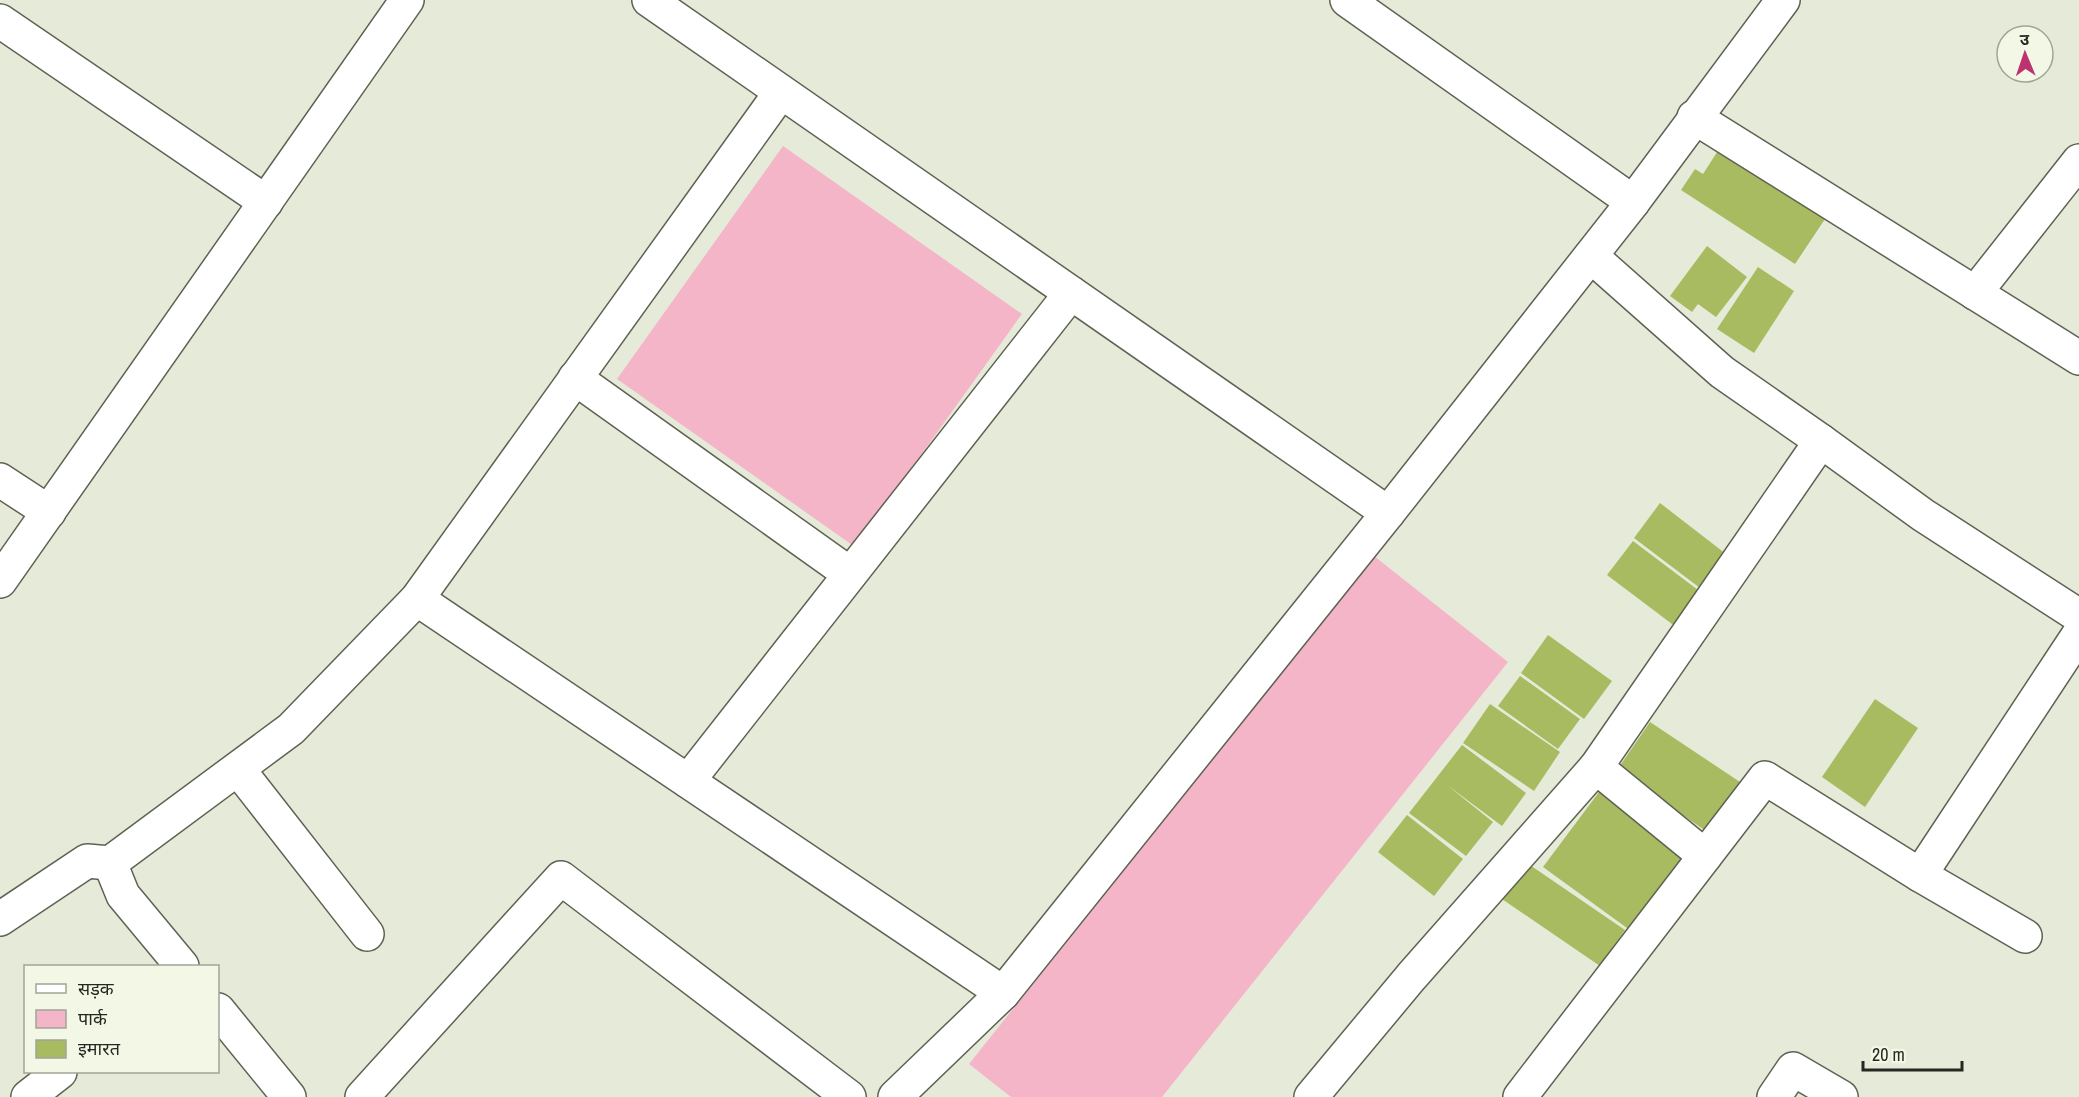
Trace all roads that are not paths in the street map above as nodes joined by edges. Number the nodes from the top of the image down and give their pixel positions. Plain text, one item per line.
1 (407, 0) edge
2 (649, 0) edge
3 (1347, 0) edge
4 (1784, 0) edge
5 (0, 21) edge
6 (781, 92) junction
7 (1694, 117) junction
8 (2079, 161) edge
9 (266, 202) junction
10 (1633, 202) junction
11 (1591, 256) junction
12 (1071, 293) junction
13 (1975, 293) junction
14 (2079, 358) edge
15 (575, 378) junction
16 (1821, 441) junction
17 (0, 480) edge
18 (49, 512) junction
19 (1388, 513) junction
20 (850, 574) junction
21 (0, 581) edge
22 (417, 599) junction
23 (2079, 616) edge
24 (2079, 634) edge
25 (1596, 767) junction
26 (238, 769) junction
27 (688, 781) junction
28 (1705, 856) junction
29 (110, 863) junction
30 (1920, 875) junction
31 (0, 919) edge
32 (367, 934) dead end
33 (2025, 936) dead end
34 (181, 965) edge
35 (1003, 993) junction
36 (219, 1011) edge
37 (58, 1073) edge
38 (28, 1097) edge
39 (289, 1097) edge
40 (363, 1097) edge
41 (849, 1097) edge
42 (895, 1097) edge
43 (1311, 1097) edge
44 (1520, 1097) edge
45 (1774, 1097) edge
46 (1841, 1097) edge

1 - 9 street
2 - 6 street
3 - 10 street
4 - 7 street
5 - 9 street
6 - 12 street
6 - 15 street
7 - 10 street
7 - 13 street
8 - 13 street
9 - 18 street
10 - 11 street
11 - 16 street
11 - 19 street
12 - 19 street
12 - 20 street
13 - 14 street
15 - 20 street
15 - 22 street
16 - 23 street
16 - 25 street
17 - 18 street
18 - 21 street
19 - 35 street
20 - 27 street
22 - 26 street
22 - 27 street
24 - 30 street
25 - 28 street
25 - 43 street
26 - 29 street
26 - 32 street
27 - 35 street
28 - 30 street
28 - 44 street
29 - 31 street
29 - 34 street
30 - 33 street
35 - 42 street
36 - 39 street
37 - 38 street
40 - 41 street
45 - 46 street

